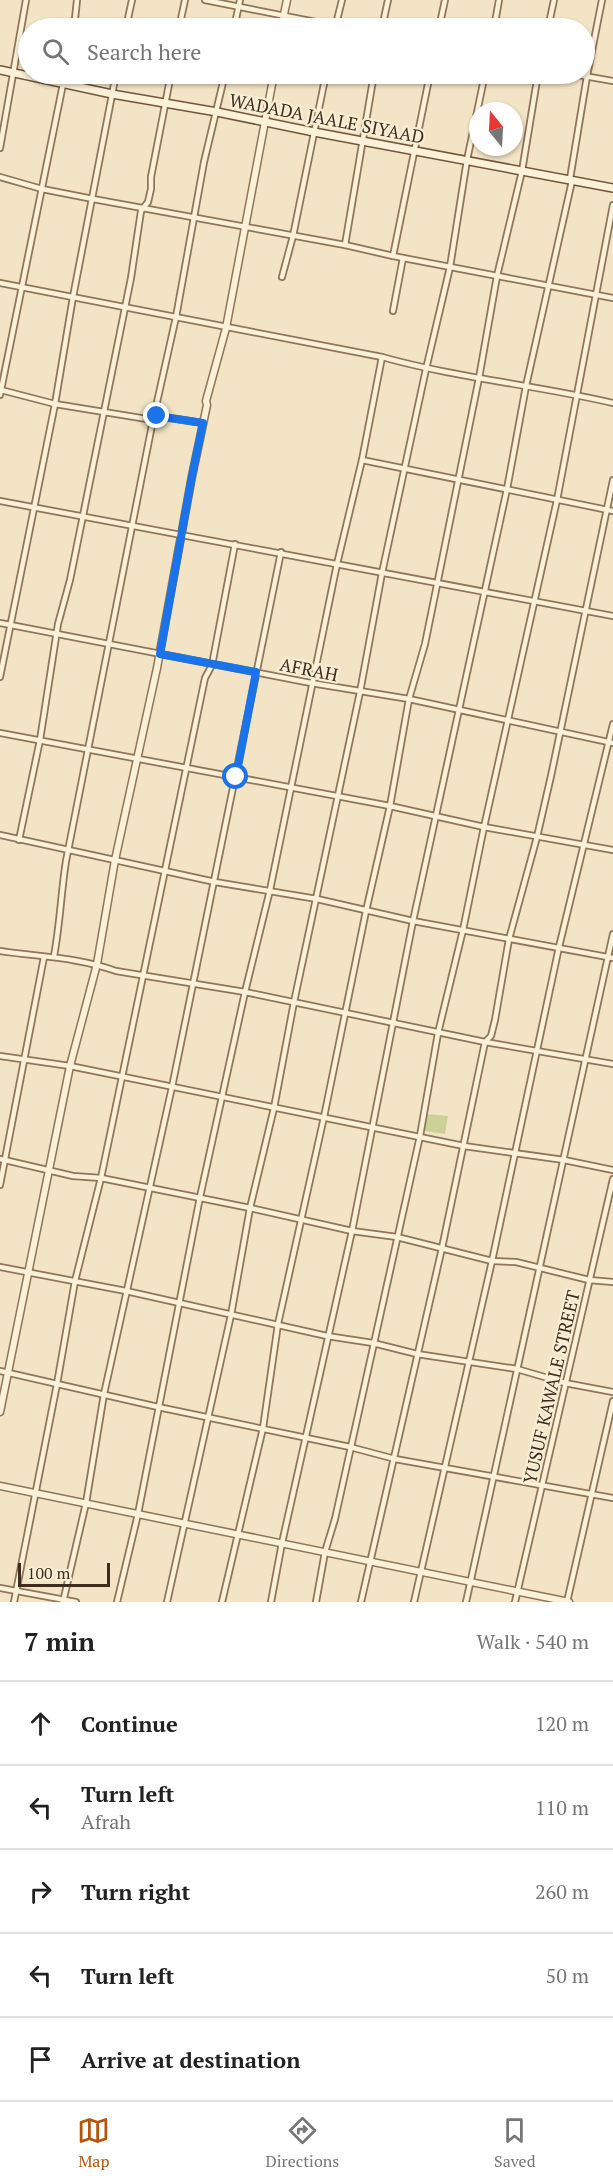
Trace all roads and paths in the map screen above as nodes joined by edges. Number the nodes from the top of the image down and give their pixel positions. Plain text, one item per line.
1 (26, 0) edge
2 (77, 0) edge
3 (132, 0) edge
4 (184, 0) edge
5 (205, 0) edge
6 (287, 0) edge
7 (342, 0) edge
8 (388, 0) edge
9 (445, 0) edge
10 (499, 0) edge
11 (554, 0) edge
12 (602, 0) edge
13 (239, 3) edge
14 (283, 16) junction
15 (23, 18) edge
16 (75, 18) edge
17 (128, 18) edge
18 (181, 18) edge
19 (236, 18) edge
20 (292, 18) edge
21 (337, 18) edge
22 (384, 18) edge
23 (441, 18) edge
24 (496, 18) edge
25 (550, 18) edge
26 (595, 35) edge
27 (18, 49) edge
28 (0, 70) edge
29 (14, 73) junction
30 (18, 74) edge
31 (595, 78) edge
32 (613, 81) edge
33 (63, 84) joint
34 (114, 84) edge
35 (169, 84) edge
36 (223, 84) edge
37 (272, 84) edge
38 (324, 84) edge
39 (372, 84) edge
40 (428, 84) edge
41 (483, 84) edge
42 (536, 84) edge
43 (586, 84) edge
44 (112, 94) junction
45 (165, 103) junction
46 (217, 112) junction
47 (266, 122) junction
48 (314, 132) junction
49 (363, 141) junction
50 (0, 148) edge
51 (416, 151) junction
52 (467, 160) junction
53 (522, 171) junction
54 (0, 177) edge
55 (572, 181) junction
56 (613, 188) edge
57 (42, 189) junction
58 (93, 199) junction
59 (613, 206) edge
60 (144, 207) junction
61 (194, 217) junction
62 (245, 227) junction
63 (293, 236) junction
64 (345, 245) junction
65 (393, 256) junction
66 (403, 258) junction
67 (450, 267) junction
68 (497, 276) junction
69 (282, 277) dead end
70 (0, 283) edge
71 (549, 286) junction
72 (21, 287) junction
73 (595, 295) junction
74 (73, 297) junction
75 (613, 298) edge
76 (125, 307) junction
77 (393, 311) dead end
78 (176, 317) junction
79 (226, 328) junction
80 (382, 357) junction
81 (426, 369) junction
82 (479, 378) junction
83 (526, 386) junction
84 (0, 391) edge
85 (576, 394) junction
86 (613, 403) edge
87 (55, 404) junction
88 (103, 411) junction
89 (153, 420) junction
90 (203, 423) junction
91 (362, 460) junction
92 (405, 470) junction
93 (458, 478) junction
94 (613, 480) edge
95 (507, 489) junction
96 (558, 500) junction
97 (0, 501) edge
98 (34, 508) junction
99 (610, 510) edge
100 (82, 516) junction
101 (132, 525) junction
102 (181, 534) junction
103 (235, 544) junction
104 (281, 552) junction
105 (337, 564) junction
106 (382, 573) junction
107 (436, 584) junction
108 (484, 592) junction
109 (533, 602) junction
110 (584, 611) junction
111 (613, 616) edge
112 (0, 623) edge
113 (10, 625) junction
114 (57, 633) junction
115 (109, 644) junction
116 (160, 654) junction
117 (212, 665) junction
118 (256, 672) junction
119 (0, 677) edge
120 (311, 684) junction
121 (360, 692) junction
122 (409, 699) junction
123 (458, 711) junction
124 (508, 721) junction
125 (613, 724) edge
126 (560, 732) junction
127 (0, 733) edge
128 (40, 740) junction
129 (611, 743) edge
130 (88, 749) junction
131 (138, 758) junction
132 (187, 768) junction
133 (236, 777) junction
134 (291, 788) junction
135 (338, 796) junction
136 (390, 806) junction
137 (436, 817) junction
138 (483, 827) junction
139 (0, 836) edge
140 (537, 837) junction
141 (19, 840) junction
142 (584, 846) junction
143 (68, 850) junction
144 (613, 850) edge
145 (115, 860) junction
146 (166, 871) junction
147 (215, 882) junction
148 (270, 890) junction
149 (316, 899) junction
150 (366, 911) junction
151 (413, 921) junction
152 (463, 930) junction
153 (613, 934) edge
154 (509, 939) junction
155 (559, 947) junction
156 (0, 951) edge
157 (54, 956) junction
158 (44, 957) junction
159 (610, 957) edge
160 (97, 964) junction
161 (143, 975) junction
162 (193, 984) junction
163 (245, 992) junction
164 (294, 1002) junction
165 (345, 1014) junction
166 (392, 1022) junction
167 (438, 1033) junction
168 (485, 1042) junction
169 (536, 1051) junction
170 (0, 1056) edge
171 (585, 1058) junction
172 (24, 1060) junction
173 (613, 1064) edge
174 (70, 1066) junction
175 (122, 1078) junction
176 (172, 1087) junction
177 (222, 1097) junction
178 (274, 1108) junction
179 (324, 1117) junction
180 (374, 1129) junction
181 (420, 1136) junction
182 (464, 1146) junction
183 (514, 1154) junction
184 (3, 1160) edge
185 (564, 1161) junction
186 (48, 1170) junction
187 (613, 1170) edge
188 (101, 1178) junction
189 (613, 1179) edge
190 (0, 1185) edge
191 (150, 1187) junction
192 (200, 1197) junction
193 (250, 1208) junction
194 (300, 1218) junction
195 (352, 1231) junction
196 (397, 1237) junction
197 (442, 1248) junction
198 (492, 1261) junction
199 (0, 1267) edge
200 (540, 1269) junction
201 (28, 1271) junction
202 (590, 1280) junction
203 (75, 1281) junction
204 (613, 1282) edge
205 (126, 1291) junction
206 (180, 1302) junction
207 (231, 1315) junction
208 (278, 1324) junction
209 (327, 1336) junction
210 (373, 1343) junction
211 (417, 1354) junction
212 (469, 1362) junction
213 (517, 1369) junction
214 (4, 1372) edge
215 (57, 1383) junction
216 (565, 1383) junction
217 (613, 1392) edge
218 (104, 1394) junction
219 (613, 1401) edge
220 (158, 1407) junction
221 (0, 1412) edge
222 (207, 1417) junction
223 (263, 1428) junction
224 (304, 1439) junction
225 (350, 1447) junction
226 (395, 1459) junction
227 (443, 1469) junction
228 (494, 1477) junction
229 (542, 1484) junction
230 (0, 1486) edge
231 (35, 1493) junction
232 (592, 1493) junction
233 (613, 1498) edge
234 (86, 1503) junction
235 (138, 1514) junction
236 (184, 1523) junction
237 (238, 1535) junction
238 (282, 1544) junction
239 (325, 1552) junction
240 (369, 1561) junction
241 (421, 1572) junction
242 (470, 1582) junction
243 (0, 1588) edge
244 (16, 1591) junction
245 (517, 1591) junction
246 (64, 1601) edge
247 (14, 1602) edge
248 (76, 1602) edge
249 (117, 1602) edge
250 (166, 1602) edge
251 (222, 1602) edge
252 (271, 1602) edge
253 (316, 1602) edge
254 (361, 1602) edge
255 (414, 1602) edge
256 (466, 1602) edge
257 (515, 1602) edge
258 (568, 1602) edge

1 - 15 street
2 - 16 street
3 - 17 street
4 - 18 street
5 - 13 street
6 - 14 street
7 - 21 street
8 - 22 street
9 - 23 street
10 - 24 street
11 - 25 street
12 - 26 street
13 - 14 street
13 - 19 street
14 - 20 street
27 - 29 street
28 - 29 main road, WADADA JAALE SIYAAD
29 - 30 main road, WADADA JAALE SIYAAD
29 - 50 street
31 - 32 street
33 - 44 main road, WADADA JAALE SIYAAD
33 - 57 street
34 - 44 street
35 - 45 street
36 - 46 street
37 - 47 street
38 - 48 street
39 - 49 street
40 - 51 street
41 - 52 street
42 - 53 street
43 - 55 street
44 - 45 main road, WADADA JAALE SIYAAD
44 - 58 street
45 - 46 main road, WADADA JAALE SIYAAD
45 - 60 street
46 - 47 main road, WADADA JAALE SIYAAD
46 - 61 street
47 - 48 main road, WADADA JAALE SIYAAD
47 - 62 street
48 - 49 main road, WADADA JAALE SIYAAD
48 - 63 street
49 - 51 main road, WADADA JAALE SIYAAD
49 - 64 street
51 - 52 main road, WADADA JAALE SIYAAD
51 - 65 street
52 - 53 main road, WADADA JAALE SIYAAD
52 - 67 street
53 - 55 main road, WADADA JAALE SIYAAD
53 - 68 street
54 - 57 street
55 - 56 main road, WADADA JAALE SIYAAD
55 - 71 street
57 - 58 street
57 - 72 street
58 - 60 street
58 - 74 street
59 - 73 street
60 - 61 street
60 - 76 street
61 - 62 street
61 - 78 street
62 - 63 street
62 - 79 street
63 - 64 street
63 - 69 street
64 - 65 street
65 - 66 street
66 - 67 street
66 - 77 street
67 - 68 street
67 - 81 street
68 - 71 street
68 - 82 street
70 - 72 street
71 - 73 street
71 - 83 street
72 - 74 street
72 - 84 street
73 - 75 street
73 - 85 street
74 - 76 street
74 - 87 street
76 - 78 street
76 - 88 street
78 - 79 street
78 - 89 street
79 - 80 street
79 - 90 street
80 - 81 street
80 - 91 street
81 - 82 street
81 - 92 street
82 - 83 street
82 - 93 street
83 - 85 street
83 - 95 street
84 - 87 street
85 - 86 street
85 - 96 street
87 - 88 street
87 - 98 street
88 - 89 street
88 - 100 street
89 - 90 street
89 - 101 street
90 - 102 street
91 - 92 street
91 - 105 street
92 - 93 street
92 - 106 street
93 - 95 street
93 - 107 street
94 - 99 street
95 - 96 street
95 - 108 street
96 - 99 street
96 - 109 street
97 - 98 street
98 - 100 street
98 - 113 street
99 - 110 street
100 - 101 street
100 - 114 street
101 - 102 street
101 - 115 street
102 - 103 street
102 - 116 street
103 - 104 street
103 - 117 street
104 - 105 street
104 - 118 street
105 - 106 street
105 - 120 street
106 - 107 street
106 - 121 street
107 - 108 street
107 - 122 street
108 - 109 street
108 - 123 street
109 - 110 street
109 - 124 street
110 - 111 street
110 - 126 street
112 - 113 street, AFRAH
113 - 114 street, AFRAH
113 - 119 street
114 - 115 street, AFRAH
114 - 128 street
115 - 116 street, AFRAH
115 - 130 street
116 - 117 street, AFRAH
116 - 131 street
117 - 118 street, AFRAH
117 - 132 street
118 - 120 street, AFRAH
118 - 133 street
120 - 121 street, AFRAH
120 - 134 street
121 - 122 street, AFRAH
121 - 135 street
122 - 123 street, AFRAH
122 - 136 street
123 - 124 street, AFRAH
123 - 137 street
124 - 126 street, AFRAH
124 - 138 street
125 - 129 street
126 - 129 street, AFRAH
126 - 140 street
127 - 128 street
128 - 130 street
128 - 141 street
129 - 142 street
130 - 131 street
130 - 143 street
131 - 132 street
131 - 145 street
132 - 133 street
132 - 146 street
133 - 134 street
133 - 147 street
134 - 135 street
134 - 148 street
135 - 136 street
135 - 149 street
136 - 137 street
136 - 150 street
137 - 138 street
137 - 151 street
138 - 140 street
138 - 152 street
139 - 141 street
140 - 142 street
140 - 154 street
141 - 143 street
142 - 144 street
142 - 155 street
143 - 145 street
143 - 157 street
145 - 146 street
145 - 160 street
146 - 147 street
146 - 161 street
147 - 148 street
147 - 162 street
148 - 149 street
148 - 163 street
149 - 150 street
149 - 164 street
150 - 151 street
150 - 165 street
151 - 152 street
151 - 166 street
152 - 154 street
152 - 167 street
153 - 159 street
154 - 155 street
154 - 168 street
155 - 159 street
155 - 169 street
156 - 158 street
157 - 158 street
157 - 160 street
158 - 172 street
159 - 171 street
160 - 161 street
160 - 174 street
161 - 162 street
161 - 175 street
162 - 163 street
162 - 176 street
163 - 164 street
163 - 177 street
164 - 165 street
164 - 178 street
165 - 166 street
165 - 179 street
166 - 167 street
166 - 180 street
167 - 168 street
167 - 181 street
168 - 169 street
168 - 182 street
169 - 171 street
169 - 183 street
170 - 172 street
171 - 173 street
171 - 185 street
172 - 174 street
172 - 184 street
174 - 175 street
174 - 186 street
175 - 176 street
175 - 188 street
176 - 177 street
176 - 191 street
177 - 178 street
177 - 192 street
178 - 179 street
178 - 193 street
179 - 180 street
179 - 194 street
180 - 181 street
180 - 195 street
181 - 182 street
181 - 196 street
182 - 183 street
182 - 197 street
183 - 185 street
183 - 198 street
184 - 186 street
184 - 190 street
185 - 187 street
185 - 200 street
186 - 188 street
186 - 201 street
188 - 191 street
188 - 203 street
189 - 202 street, YUSUF KAWALE STREET
191 - 192 street
191 - 205 street
192 - 193 street
192 - 206 street
193 - 194 street
193 - 207 street
194 - 195 street
194 - 208 street
195 - 196 street
195 - 209 street
196 - 197 street
196 - 210 street
197 - 198 street
197 - 211 street
198 - 200 street
198 - 212 street
199 - 201 street
200 - 202 street
200 - 213 street
201 - 203 street
201 - 214 street
202 - 204 street
202 - 216 street, YUSUF KAWALE STREET
203 - 205 street
203 - 215 street
205 - 206 street
205 - 218 street
206 - 207 street
206 - 220 street
207 - 208 street
207 - 222 street
208 - 209 street
208 - 223 street
209 - 210 street
209 - 224 street
210 - 211 street
210 - 225 street
211 - 212 street
211 - 226 street
212 - 213 street
212 - 227 street
213 - 216 street
213 - 228 street
214 - 215 street
214 - 221 street
215 - 218 street
215 - 231 street
216 - 217 street
216 - 229 street, YUSUF KAWALE STREET
218 - 220 street
218 - 234 street
219 - 232 street
220 - 222 street
220 - 235 street
222 - 223 street
222 - 236 street
223 - 224 street
223 - 237 street
224 - 225 street
224 - 238 street
225 - 226 street
225 - 239 street
226 - 227 street
226 - 240 street
227 - 228 street
227 - 241 street
228 - 229 street
228 - 242 street
229 - 232 street
229 - 245 street, YUSUF KAWALE STREET
230 - 231 street
231 - 234 street
231 - 244 street
232 - 233 street
232 - 258 street
234 - 235 street
234 - 246 street
235 - 236 street
235 - 249 street
236 - 237 street
236 - 250 street
237 - 238 street
237 - 251 street
238 - 239 street
238 - 252 street
239 - 240 street
239 - 253 street
240 - 241 street
240 - 254 street
241 - 242 street
241 - 255 street
242 - 245 street
242 - 256 street
243 - 244 street
244 - 246 street
244 - 247 street
245 - 257 street, YUSUF KAWALE STREET
245 - 258 street
246 - 248 street

